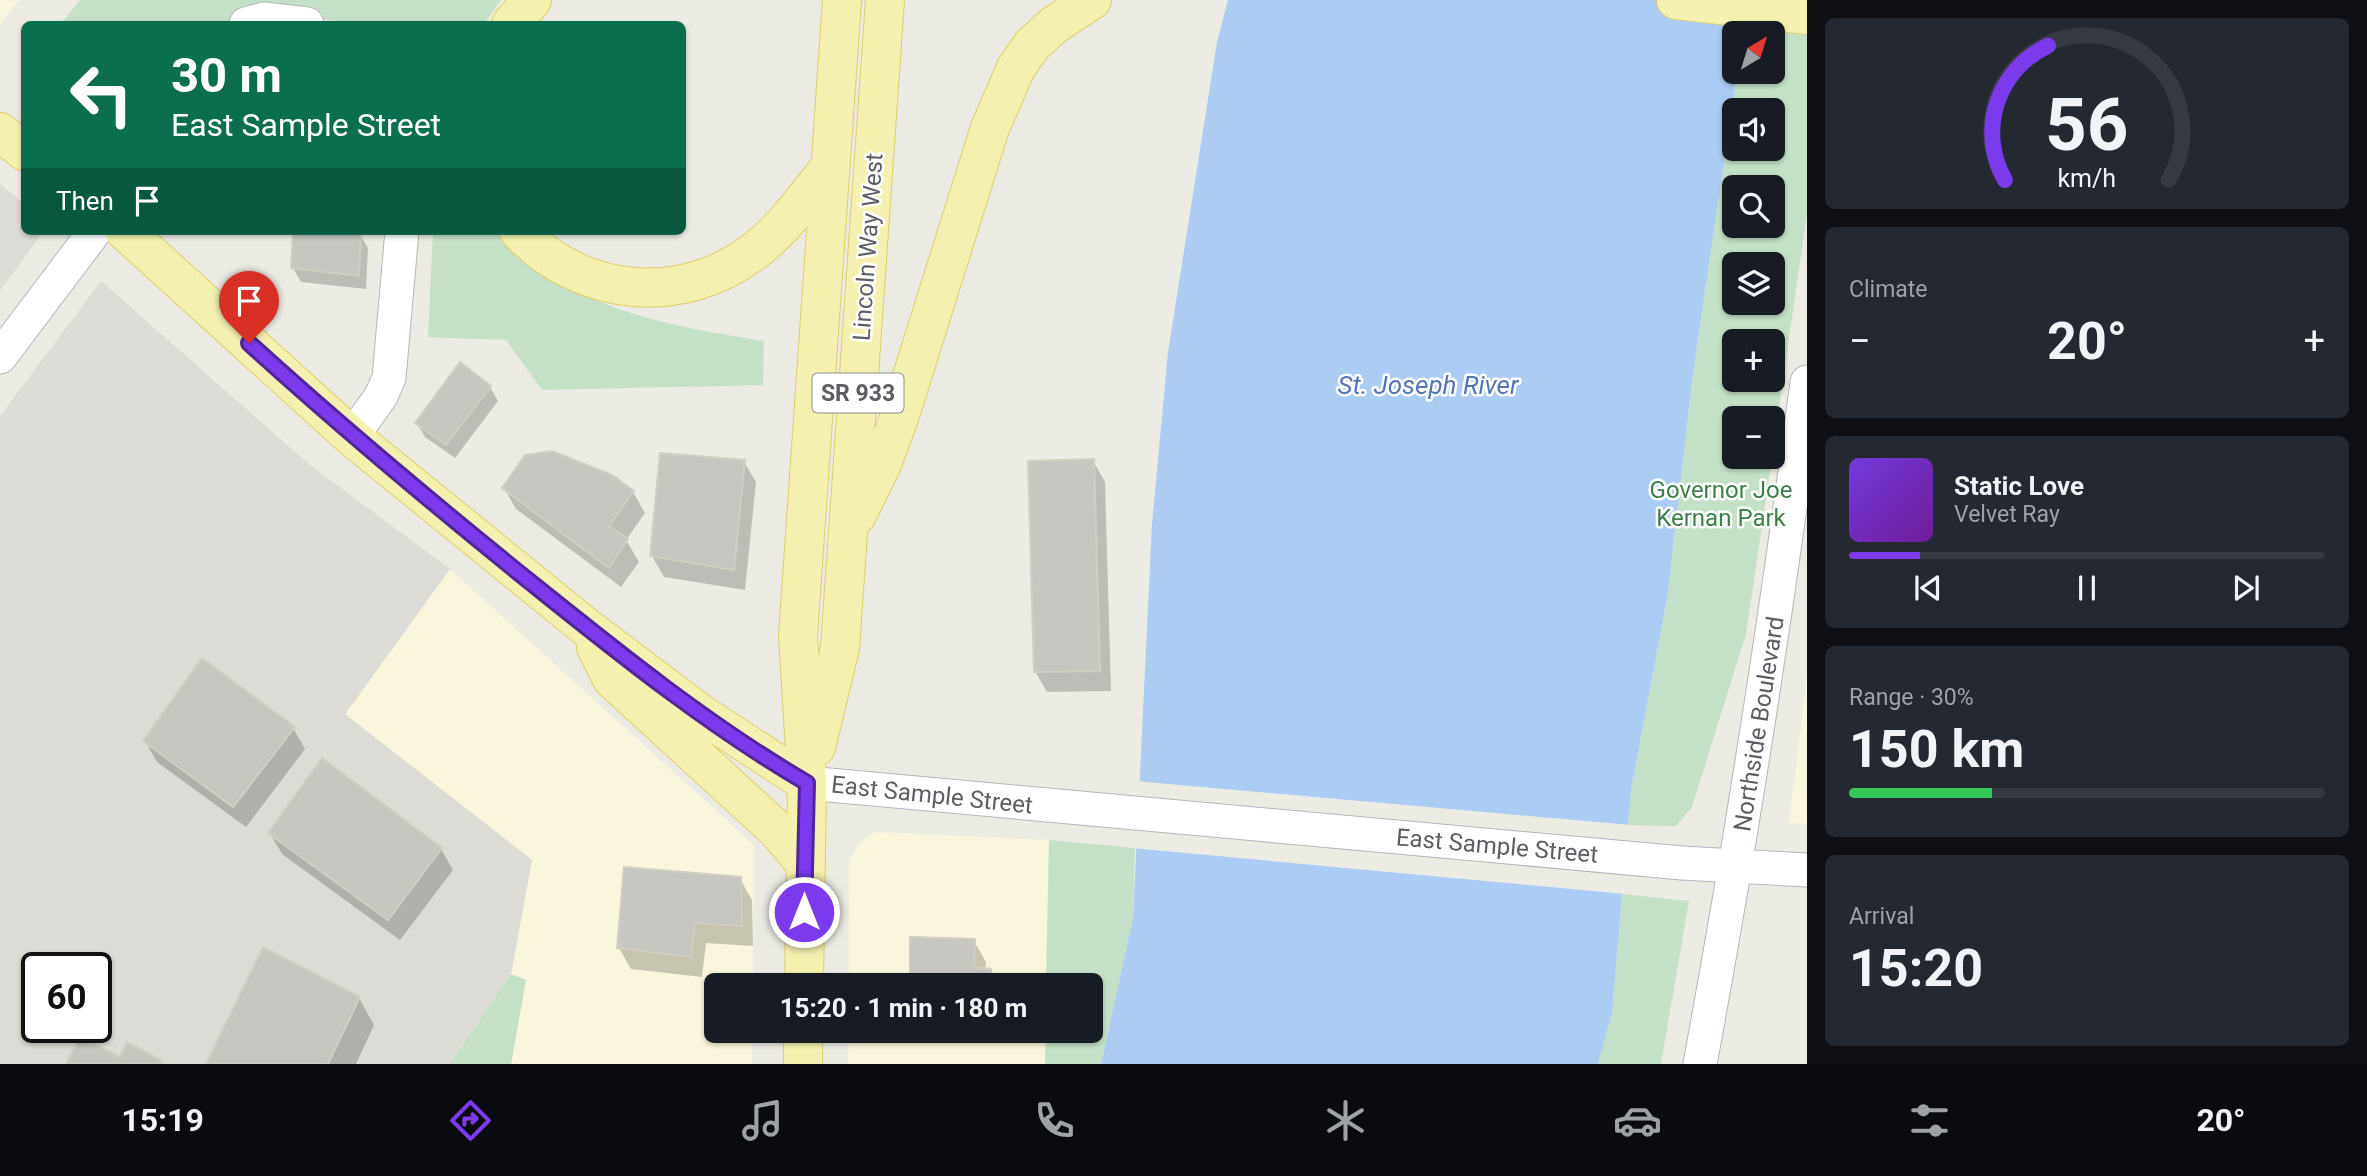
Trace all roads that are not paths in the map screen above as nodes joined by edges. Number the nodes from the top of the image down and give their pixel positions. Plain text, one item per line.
1 (532, 0) edge
2 (842, 0) edge
3 (885, 0) edge
4 (1092, 0) edge
5 (1676, 0) edge
6 (1807, 15) edge
7 (257, 21) edge
8 (281, 21) edge
9 (514, 21) edge
10 (0, 132) edge
11 (21, 149) edge
12 (831, 166) junction
13 (92, 235) edge
14 (129, 235) edge
15 (402, 235) edge
16 (523, 235) edge
17 (0, 357) edge
18 (1807, 383) edge
19 (352, 437) junction
20 (849, 532) junction
21 (586, 627) junction
22 (807, 783) junction
23 (804, 863) junction
24 (1737, 866) junction
25 (1807, 870) edge
26 (804, 973) edge
27 (803, 1043) edge
28 (803, 1064) edge
29 (1700, 1064) edge

1 - 9 main road
2 - 12 main road, Lincoln Way West
3 - 20 main road, Lincoln Way West / SR 933
4 - 20 main road
5 - 6 main road
7 - 8 street
10 - 11 main road
12 - 16 main road
12 - 22 main road, Lincoln Way West
13 - 17 street
14 - 19 main road, East Sample Street
15 - 19 street
18 - 24 street, Northside Boulevard
19 - 21 main road, East Sample Street
20 - 22 main road, Lincoln Way West / SR 933
21 - 22 main road, East Sample Street
21 - 23 main road
22 - 23 main road, Lincoln Way West / SR 933
22 - 24 street, East Sample Street
23 - 26 main road, Lincoln Way West / SR 933
24 - 25 street, East Sample Street
24 - 29 street, Northside Boulevard
27 - 28 main road

